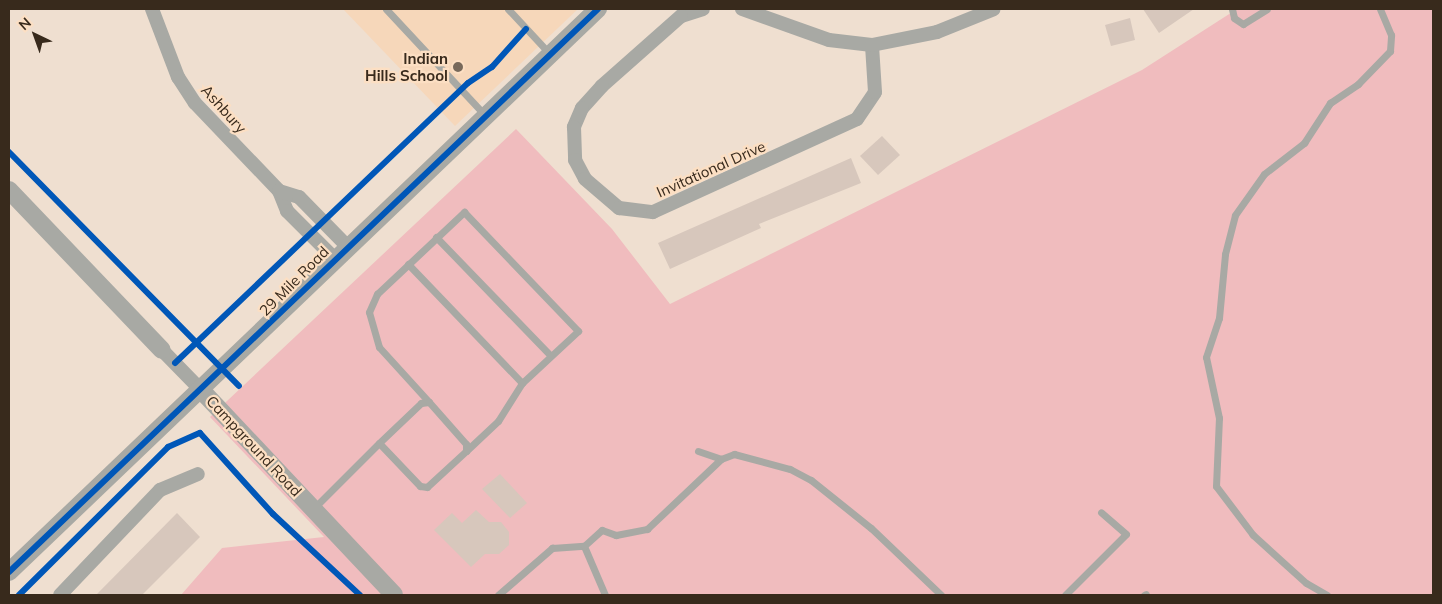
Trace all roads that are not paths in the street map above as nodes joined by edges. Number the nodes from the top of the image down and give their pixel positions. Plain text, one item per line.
1 (152, 9) edge
2 (386, 9) edge
3 (508, 9) edge
4 (598, 9) edge
5 (703, 9) edge
6 (742, 9) edge
7 (994, 9) edge
8 (1232, 9) edge
9 (1267, 9) edge
10 (1380, 9) edge
11 (872, 44) junction
12 (550, 54) junction
13 (485, 115) junction
14 (9, 190) edge
15 (279, 191) junction
16 (436, 237) junction
17 (346, 245) junction
18 (334, 258) junction
19 (408, 264) junction
20 (162, 350) joint
21 (551, 356) junction
22 (522, 383) junction
23 (202, 391) junction
24 (429, 402) junction
25 (379, 443) junction
26 (466, 451) junction
27 (698, 451) dead end
28 (721, 459) junction
29 (198, 474) dead end
30 (313, 509) junction
31 (1101, 512) dead end
32 (584, 546) junction
33 (9, 572) edge
34 (60, 595) edge
35 (394, 595) edge
36 (498, 595) edge
37 (605, 595) edge
38 (941, 595) edge
39 (1065, 595) edge
40 (1328, 595) edge

1 - 15 street, Ashbury
2 - 13 lane
3 - 12 lane
4 - 12 street, 29 Mile Road
5 - 11 street, Invitational Drive
6 - 11 street
7 - 11 street
8 - 9 lane
10 - 40 lane
12 - 13 street, 29 Mile Road
13 - 17 street, 29 Mile Road
14 - 20 street, Campground Road
15 - 17 street
15 - 18 street
16 - 19 lane
16 - 21 lane
16 - 21 lane
17 - 18 street, 29 Mile Road
18 - 23 street, 29 Mile Road
19 - 22 lane
19 - 24 lane
20 - 23 street, Campground Road
21 - 22 lane
22 - 26 lane
23 - 30 street, Campground Road
23 - 33 street, 29 Mile Road
24 - 25 lane
24 - 26 lane
25 - 26 lane
25 - 30 lane
27 - 28 lane
28 - 32 lane
28 - 38 lane
29 - 34 street
30 - 35 street, Campground Road
31 - 39 lane
32 - 36 lane
32 - 37 lane

